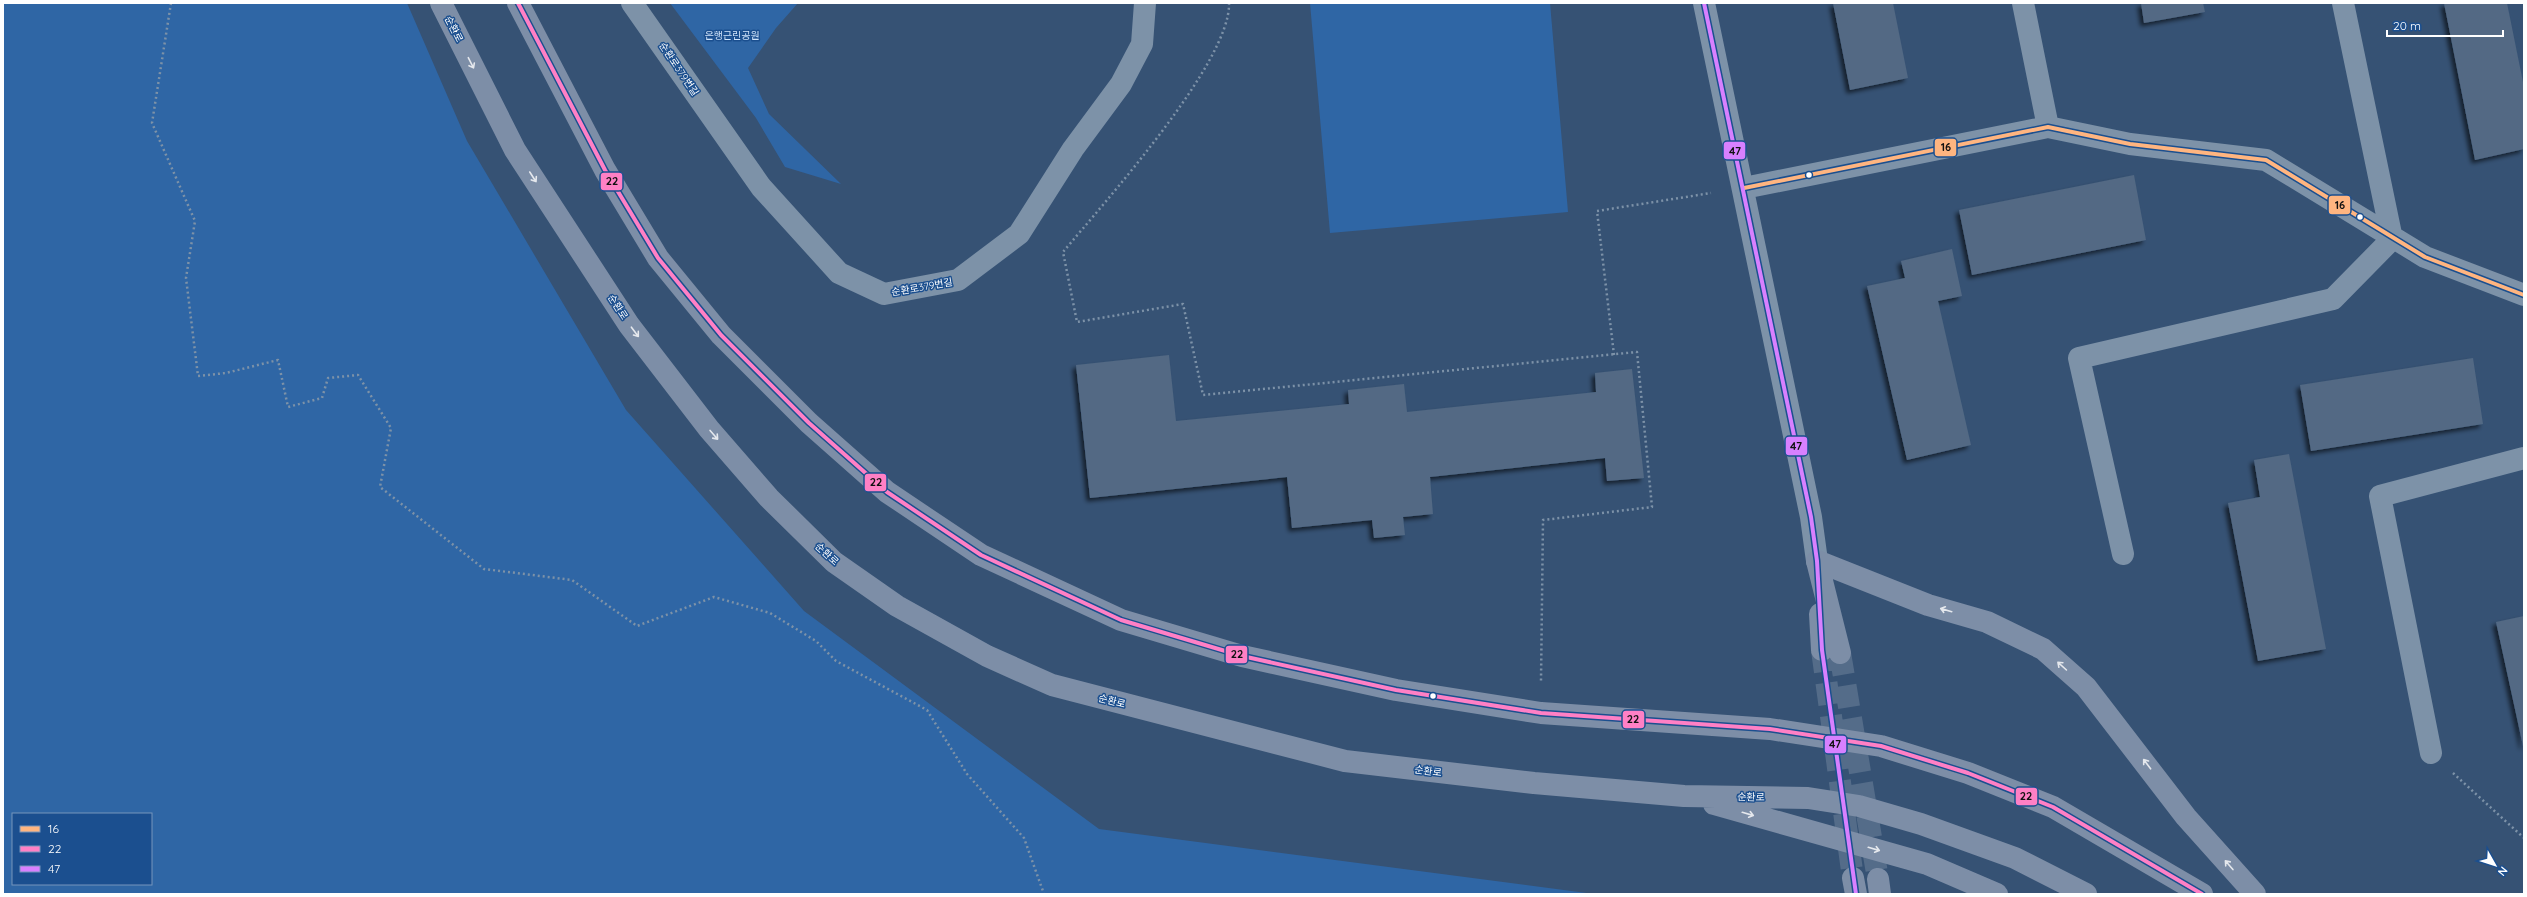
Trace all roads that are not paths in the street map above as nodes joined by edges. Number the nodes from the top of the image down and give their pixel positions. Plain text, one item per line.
1 (441, 3) edge
2 (518, 3) edge
3 (632, 3) edge
4 (1145, 3) edge
5 (1704, 3) edge
6 (2024, 3) edge
7 (2343, 3) edge
8 (2048, 128) junction
9 (1744, 188) junction
10 (2392, 239) junction
11 (2524, 295) edge
12 (2524, 458) edge
13 (2123, 554) dead end
14 (1817, 561) junction
15 (1831, 651) tunnel mouth
16 (2432, 753) road end
17 (1684, 796) junction
18 (1997, 894) edge
19 (2086, 894) edge
20 (2202, 894) edge
21 (2255, 894) edge

1 -> 17 main road, 순환로
2 - 20 main road
3 - 4 street, 순환로379번길
5 - 9 street
6 - 8 street
7 - 10 street
8 - 9 street
8 - 10 street
9 - 14 street
10 - 11 street
10 - 13 street
12 - 16 street
14 - 15 main road
21 -> 14 main road
17 -> 18 main road
17 - 19 main road, 순환로

